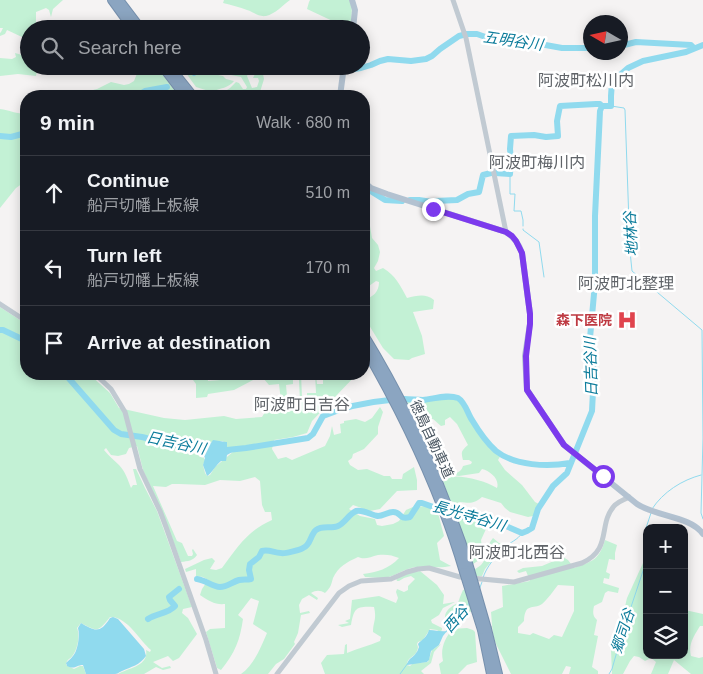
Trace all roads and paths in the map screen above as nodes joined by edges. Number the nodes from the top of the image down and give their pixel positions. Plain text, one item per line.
1 (112, 0) edge
2 (119, 0) edge
3 (352, 0) edge
4 (453, 0) edge
5 (126, 20) edge
6 (134, 20) edge
7 (354, 20) edge
8 (169, 75) edge
9 (176, 75) edge
10 (342, 75) edge
11 (180, 90) edge
12 (188, 90) edge
13 (341, 90) edge
14 (370, 187) edge
15 (506, 232) junction
16 (0, 304) edge
17 (20, 317) edge
18 (370, 347) edge
19 (370, 358) edge
20 (101, 380) edge
21 (436, 485) junction
22 (629, 497) junction
23 (703, 534) edge
24 (468, 574) junction
25 (484, 630) junction
26 (216, 674) edge
27 (277, 674) edge
28 (491, 674) edge
29 (498, 674) edge

1 - 5 highway
2 - 6 highway
3 - 7 main road
4 - 15 street
8 - 11 highway
9 - 12 highway
10 - 13 main road
14 - 15 main road
15 - 22 main road
16 - 17 street
18 - 21 highway, 徳島自動車道
19 - 21 highway, 徳島自動車道
20 - 26 street
21 - 24 highway, 徳島自動車道
22 - 23 main road
22 - 24 street
24 - 25 highway, 徳島自動車道, bridge
24 - 27 street
25 - 28 highway, 徳島自動車道
25 - 29 highway, 徳島自動車道

